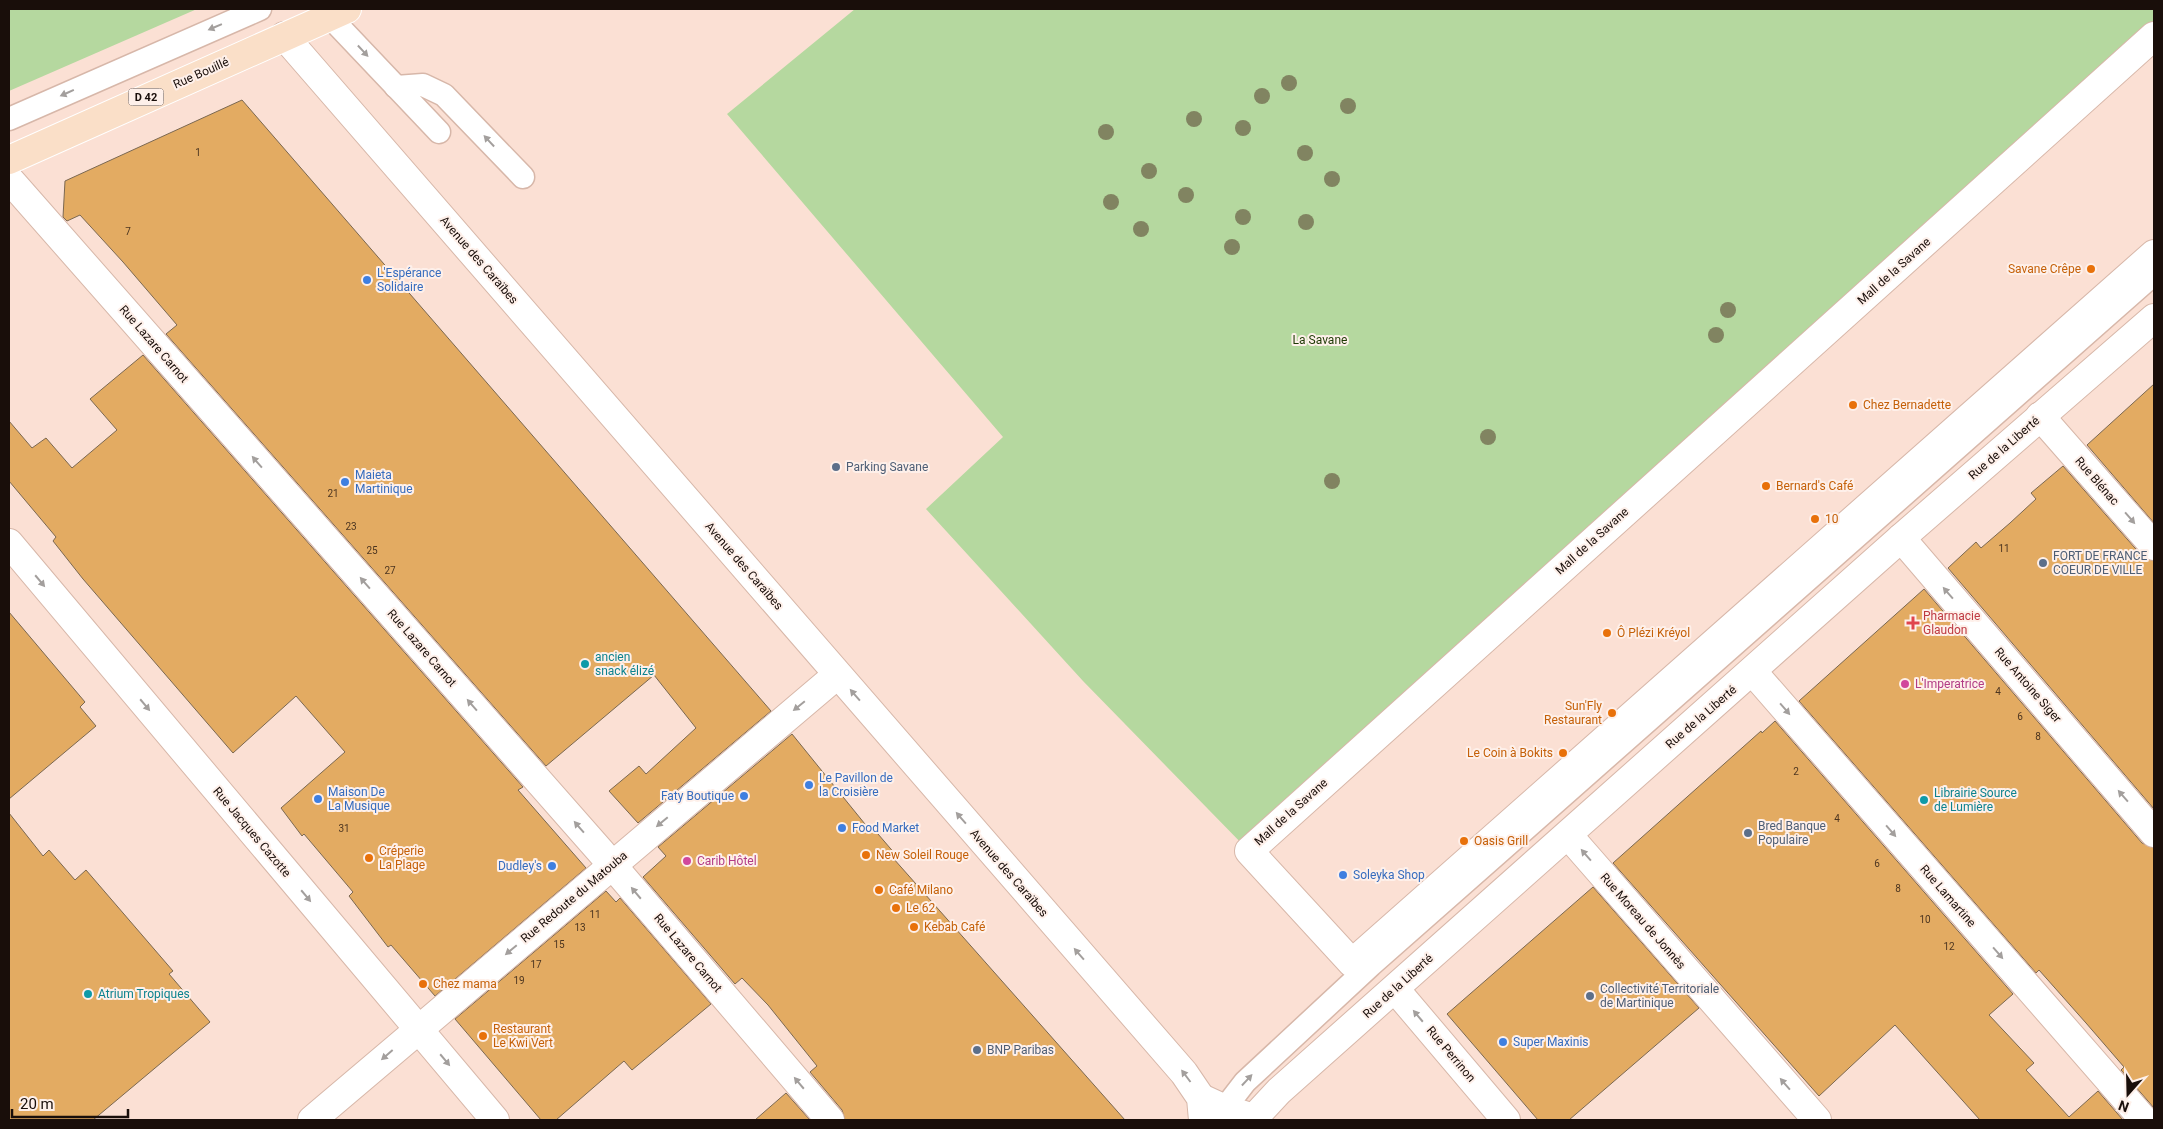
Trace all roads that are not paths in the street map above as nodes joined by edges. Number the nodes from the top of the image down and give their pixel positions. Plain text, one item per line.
1 (260, 9) edge
2 (338, 12) edge
3 (284, 36) junction
4 (2154, 36) edge
5 (396, 86) junction
6 (9, 119) edge
7 (439, 132) dead end
8 (9, 160) edge
9 (523, 176) dead end
10 (9, 179) edge
11 (2154, 254) edge
12 (2154, 274) edge
13 (2154, 318) edge
14 (2040, 416) junction
15 (1901, 538) junction
16 (9, 543) edge
17 (2154, 546) edge
18 (1753, 672) junction
19 (837, 675) junction
20 (2154, 833) edge
21 (1568, 835) junction
22 (612, 864) junction
23 (1395, 989) junction
24 (418, 1028) junction
25 (1212, 1112) edge
26 (1253, 1119) edge
27 (312, 1120) edge
28 (495, 1120) edge
29 (830, 1120) edge
30 (1506, 1120) edge
31 (1817, 1120) edge
32 (2144, 1120) edge

1 -> 6 lane
2 - 3 main road, D 42
2 -> 5 lane
3 - 8 main road, Rue Bouillé / D 42
3 - 19 street, Avenue des Caraïbes
4 - 11 street, Mall de la Savane
5 - 7 lane
9 -> 5 lane
22 -> 10 street, Rue Lazare Carnot
25 -> 12 lane
13 - 14 street, Rue de la Liberté
14 - 15 street, Rue de la Liberté
14 -> 17 street, Rue Blénac
15 - 18 street, Rue de la Liberté
20 -> 15 street, Rue Antoine Siger
16 -> 24 street, Rue Jacques Cazotte
18 - 21 street, Rue de la Liberté
18 -> 32 street, Rue Lamartine
19 -> 22 street, Rue Redoute du Matouba
25 -> 19 street, Avenue des Caraïbes
21 - 23 street, Rue de la Liberté
31 -> 21 street, Rue Moreau de Jonnès
22 -> 24 street, Rue Redoute du Matouba
29 -> 22 street, Rue Lazare Carnot
23 - 26 street, Rue de la Liberté
30 -> 23 street, Rue Perrinon
24 -> 27 street, Rue Redoute du Matouba
24 -> 28 street, Rue Jacques Cazotte
25 - 26 street

